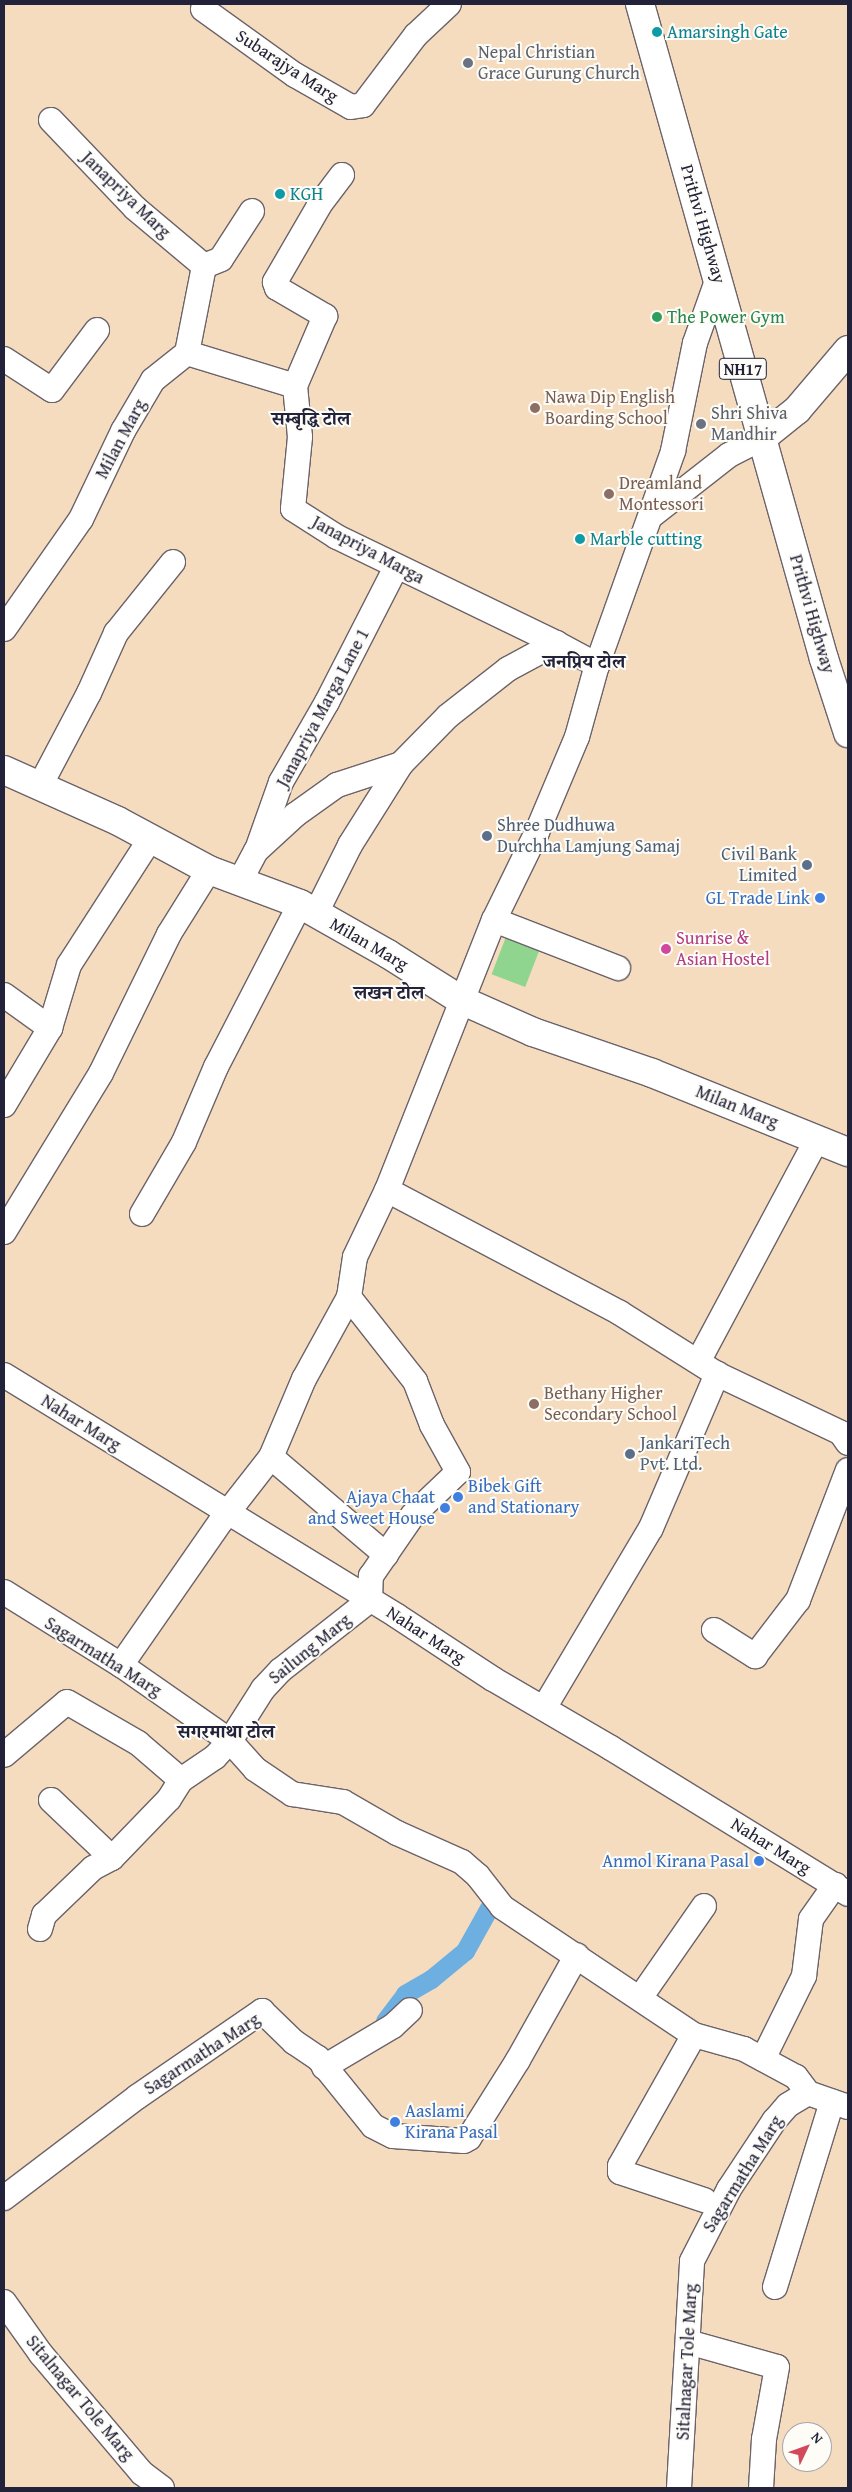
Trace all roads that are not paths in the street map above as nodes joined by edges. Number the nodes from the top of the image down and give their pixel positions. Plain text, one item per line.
1 (449, 4) edge
2 (640, 4) edge
3 (202, 9) dead end
4 (51, 120) dead end
5 (342, 175) dead end
6 (252, 211) dead end
7 (204, 266) junction
8 (718, 278) junction
9 (97, 330) dead end
10 (848, 350) edge
11 (187, 353) junction
12 (4, 359) edge
13 (294, 386) junction
14 (762, 438) junction
15 (651, 516) junction
16 (173, 562) dead end
17 (396, 567) junction
18 (4, 629) edge
19 (556, 643) junction
20 (597, 665) junction
21 (848, 733) edge
22 (401, 764) junction
23 (4, 770) edge
24 (40, 784) junction
25 (151, 838) junction
26 (256, 851) junction
27 (209, 870) junction
28 (240, 881) junction
29 (308, 909) junction
30 (494, 920) junction
31 (618, 968) dead end
32 (4, 995) edge
33 (461, 1000) junction
34 (50, 1028) junction
35 (4, 1105) edge
36 (818, 1139) junction
37 (848, 1152) edge
38 (387, 1190) junction
39 (142, 1214) dead end
40 (4, 1232) edge
41 (349, 1297) junction
42 (708, 1367) junction
43 (4, 1375) edge
44 (848, 1443) edge
45 (271, 1457) junction
46 (848, 1470) edge
47 (225, 1517) junction
48 (386, 1555) junction
49 (4, 1592) edge
50 (366, 1603) junction
51 (714, 1630) dead end
52 (121, 1665) junction
53 (544, 1708) junction
54 (230, 1741) junction
55 (4, 1755) edge
56 (182, 1780) junction
57 (51, 1800) dead end
58 (112, 1858) junction
59 (842, 1890) edge
60 (704, 1906) dead end
61 (40, 1929) dead end
62 (577, 1955) junction
63 (640, 1998) junction
64 (410, 2010) dead end
65 (694, 2035) junction
66 (763, 2059) junction
67 (324, 2068) junction
68 (808, 2093) junction
69 (840, 2105) edge
70 (4, 2198) edge
71 (704, 2200) dead end
72 (703, 2238) joint
73 (775, 2287) dead end
74 (4, 2302) edge
75 (688, 2342) junction
76 (162, 2488) edge
77 (679, 2488) edge
78 (761, 2488) edge

1 - 3 street, Subarajya Marg
2 - 8 main road, Prithvi Highway / NH17
4 - 7 street, Janapriya Marg
5 - 13 street
6 - 7 street
7 - 11 street
8 - 14 main road, Prithvi Highway / NH17
8 - 15 street
9 - 12 street
10 - 14 main road
11 - 13 street
11 - 18 street, Milan Marg
13 - 17 street, Janapriya Marga
14 - 15 street
14 - 21 main road, Prithvi Highway / NH17
15 - 20 street
16 - 24 street
17 - 19 street, Janapriya Marga
17 - 26 street, Janapriya Marga Lane 1
19 - 20 street
19 - 22 street
20 - 30 street
22 - 26 street
22 - 29 street
23 - 24 main road, Milan Marg
24 - 25 main road, Milan Marg
25 - 27 main road, Milan Marg
25 - 34 street
26 - 28 street
27 - 28 main road, Milan Marg
27 - 40 street
28 - 29 main road, Milan Marg
29 - 33 main road, Milan Marg
29 - 39 street
30 - 31 street
30 - 33 street
32 - 34 street
33 - 36 main road, Milan Marg
33 - 38 street
34 - 35 street
36 - 37 main road, Milan Marg
36 - 42 street
38 - 41 street
38 - 42 street
41 - 45 street
41 - 48 street
42 - 44 street
42 - 53 street
43 - 47 street, Nahar Marg
45 - 47 street
45 - 48 street
46 - 51 street
47 - 50 street, Nahar Marg
47 - 52 street
48 - 50 street
49 - 52 street, Sagarmatha Marg
50 - 53 street, Nahar Marg
50 - 54 street, Sailung Marg
52 - 54 street, Sagarmatha Marg
53 - 59 street, Nahar Marg
54 - 56 street, Sailung Marg
54 - 62 street, Sagarmatha Marg
55 - 56 street
56 - 58 street, Sailung Marg
57 - 58 street
58 - 61 street, Sailung Marg
59 - 66 street
60 - 63 street
62 - 63 street, Sagarmatha Marg
62 - 67 street, Sagarmatha Marg
63 - 65 street, Sagarmatha Marg
64 - 67 street
65 - 66 street, Sagarmatha Marg
65 - 71 street
66 - 68 street, Sagarmatha Marg
67 - 70 street, Sagarmatha Marg
68 - 69 street, Sagarmatha Marg
68 - 72 street, Sagarmatha Marg
69 - 73 street
72 - 75 street, Sitalnagar Tole Marg
74 - 76 street, Sitalnagar Tole Marg
75 - 77 street, Sitalnagar Tole Marg
75 - 78 street

